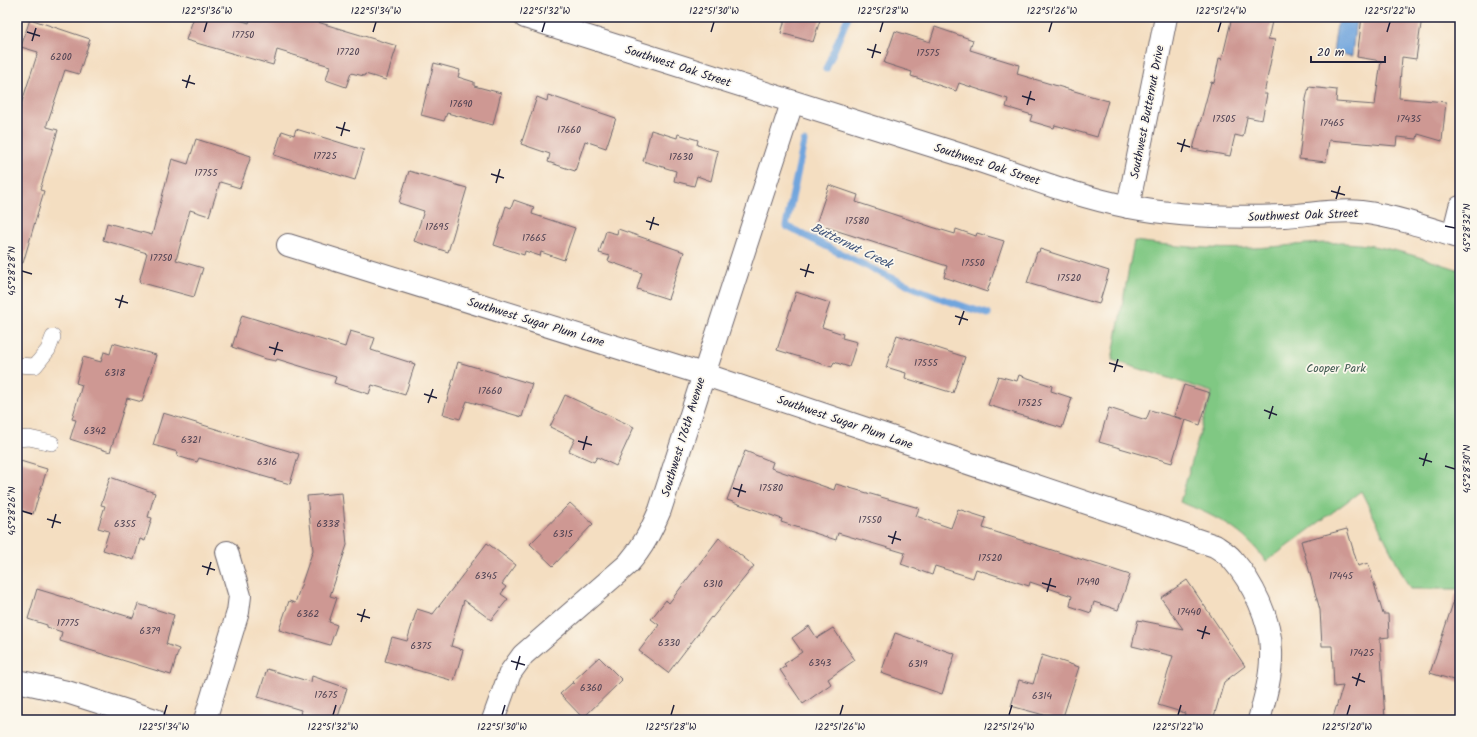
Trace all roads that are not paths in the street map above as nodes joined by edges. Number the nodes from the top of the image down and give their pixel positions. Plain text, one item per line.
1 (525, 17) edge
2 (1166, 17) edge
3 (792, 103) junction
4 (1128, 207) junction
5 (1460, 207) edge
6 (1456, 237) edge
7 (288, 245) dead end
8 (53, 337) dead end
9 (17, 365) edge
10 (703, 374) junction
11 (17, 439) edge
12 (52, 443) dead end
13 (227, 552) dead end
14 (17, 681) edge
15 (155, 720) edge
16 (205, 720) edge
17 (493, 720) edge
18 (1259, 720) edge

1 - 3 street, Southwest Oak Street
2 - 4 street, Southwest Butternut Drive
3 - 4 street, Southwest Oak Street
3 - 10 street, Southwest 176th Avenue
4 - 6 street, Southwest Oak Street
5 - 6 street
7 - 10 street, Southwest Sugar Plum Lane
8 - 9 lane
10 - 17 street, Southwest 176th Avenue
10 - 18 street, Southwest Sugar Plum Lane
11 - 12 lane
13 - 16 street
14 - 15 street

